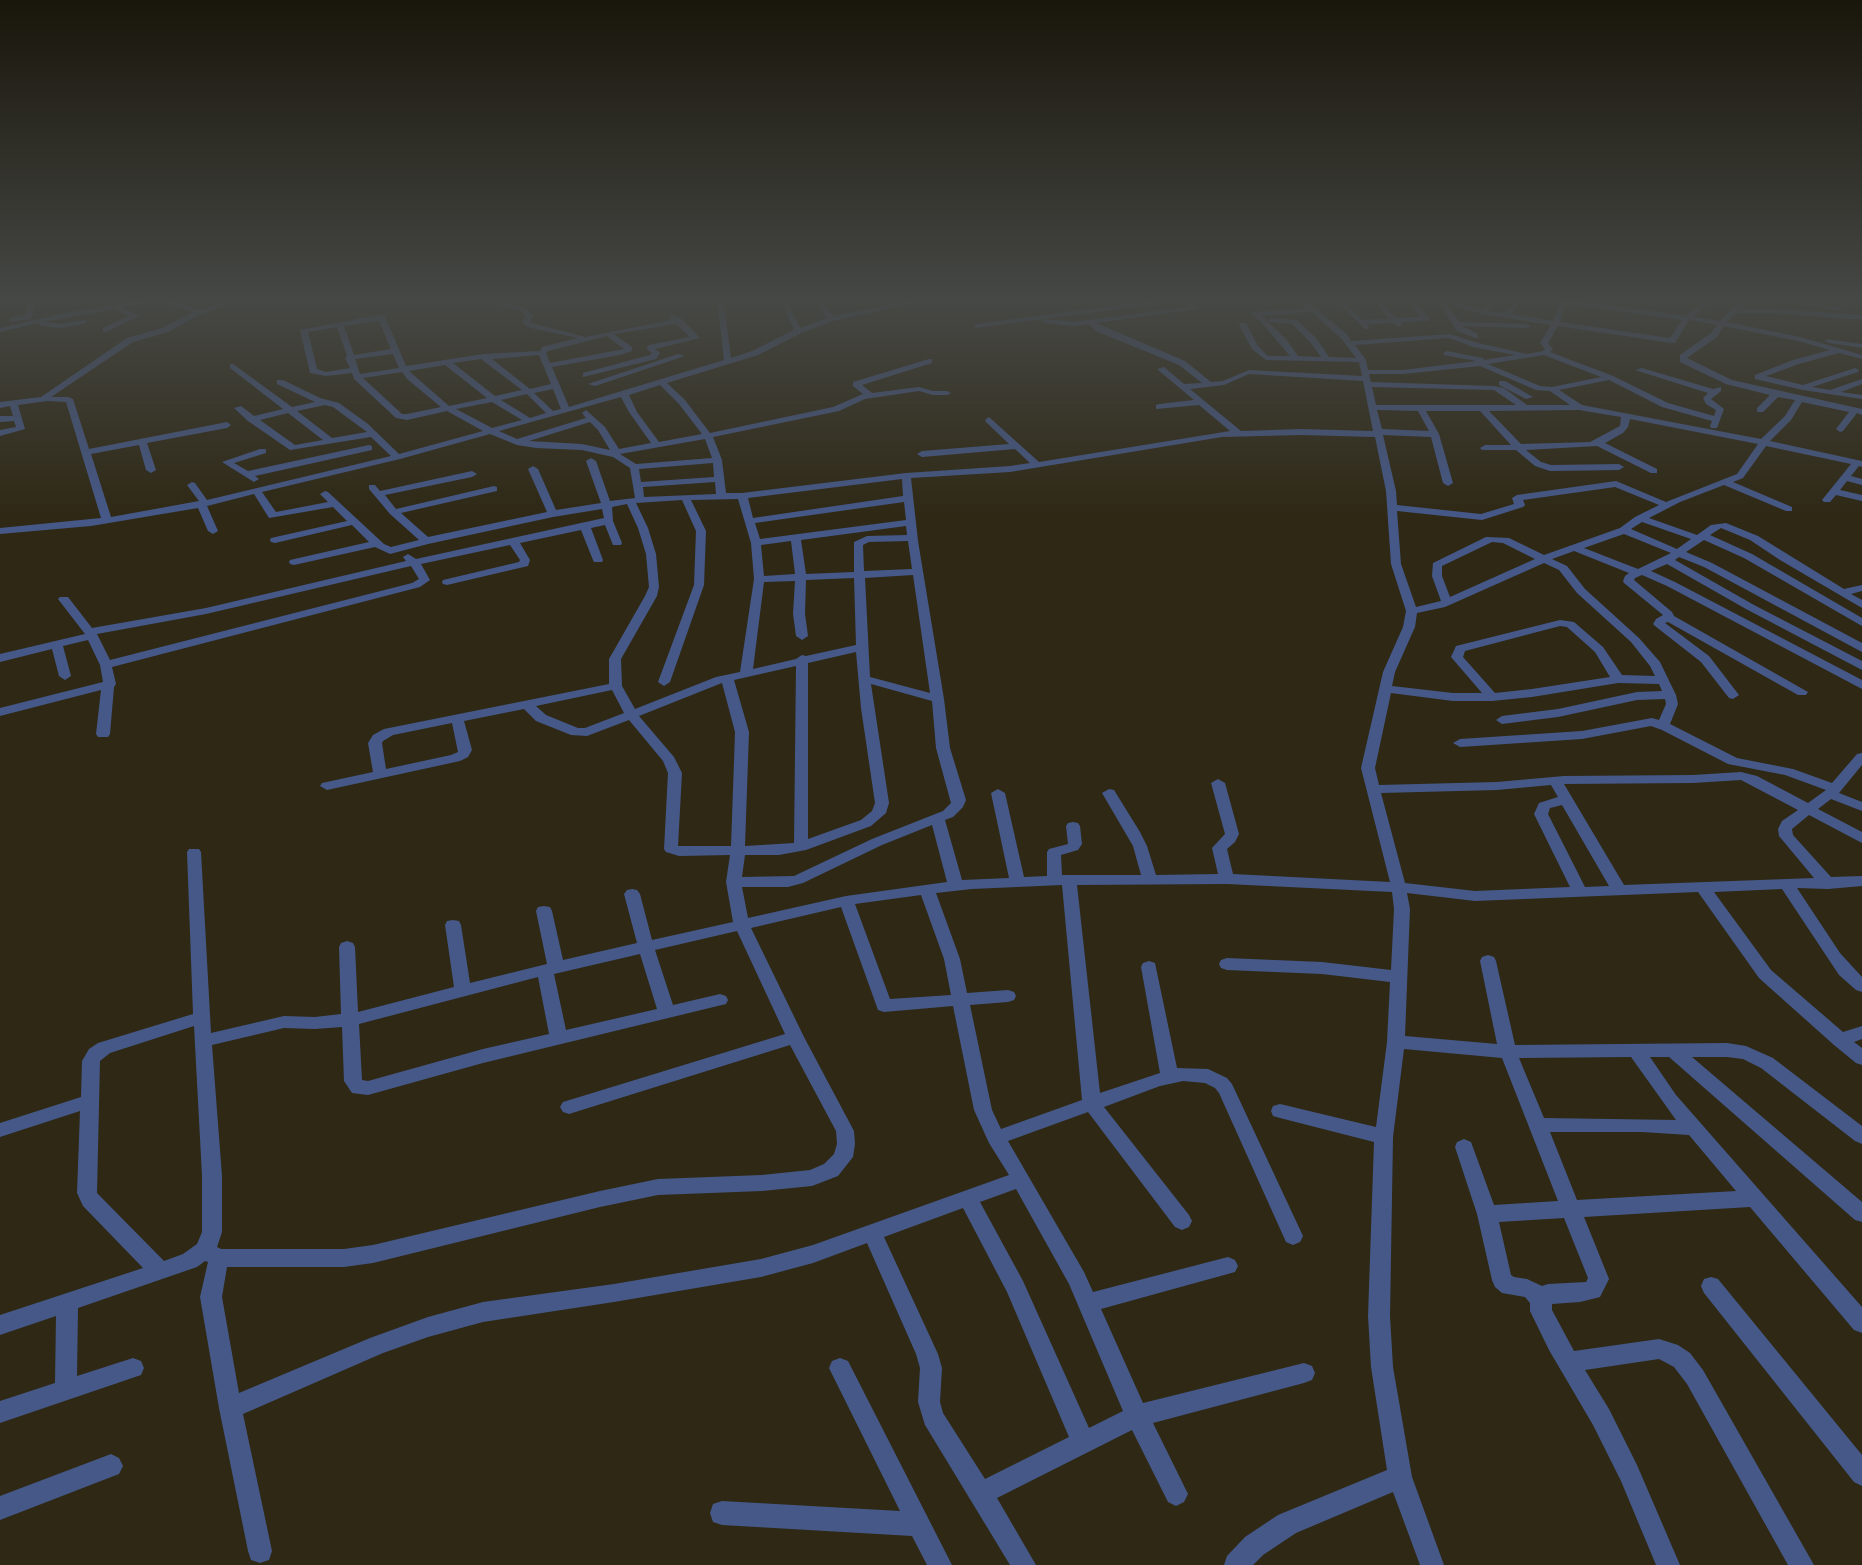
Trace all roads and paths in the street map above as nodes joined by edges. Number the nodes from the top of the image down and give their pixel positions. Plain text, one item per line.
1 (82, 372) edge
2 (241, 372) edge
3 (317, 372) edge
4 (364, 372) edge
5 (406, 372) edge
6 (458, 372) edge
7 (504, 372) edge
8 (549, 372) edge
9 (583, 372) edge
10 (596, 372) edge
11 (630, 372) edge
12 (695, 372) edge
13 (893, 372) edge
14 (1165, 372) edge
15 (1194, 372) edge
16 (1249, 372) edge
17 (1251, 372) edge
18 (1359, 372) edge
19 (1402, 372) edge
20 (1453, 372) edge
21 (1476, 372) edge
22 (1500, 372) edge
23 (1595, 372) edge
24 (1646, 372) edge
25 (1706, 372) edge
26 (1771, 372) edge
27 (1849, 372) edge
28 (355, 373) junction
29 (886, 374) junction
30 (1364, 374) junction
31 (1480, 374) dead end
32 (586, 375) junction
33 (1461, 376) dead end
34 (1489, 378) dead end
35 (1610, 378) junction
36 (894, 380) dead end
37 (1470, 380) dead end
38 (1862, 380) edge
39 (280, 382) dead end
40 (662, 382) junction
41 (1729, 382) junction
42 (592, 384) junction
43 (1209, 384) junction
44 (903, 385) dead end
45 (555, 386) junction
46 (1183, 387) junction
47 (1452, 388) junction
48 (1487, 388) junction
49 (1803, 388) junction
50 (1552, 389) junction
51 (527, 390) junction
52 (911, 390) junction
53 (1713, 392) junction
54 (946, 393) dead end
55 (1829, 393) junction
56 (624, 394) junction
57 (1776, 394) junction
58 (870, 396) junction
59 (1529, 396) dead end
60 (492, 398) junction
61 (1862, 398) edge
62 (48, 399) junction
63 (1800, 399) junction
64 (600, 401) junction
65 (326, 402) junction
66 (1201, 402) junction
67 (13, 403) junction
68 (0, 405) edge
69 (580, 407) junction
70 (1158, 407) dead end
71 (1374, 407) junction
72 (1579, 407) junction
73 (238, 408) dead end
74 (448, 408) junction
75 (1479, 408) junction
76 (1525, 408) junction
77 (1421, 409) junction
78 (292, 410) junction
79 (1760, 410) dead end
80 (566, 411) junction
81 (1858, 411) edge
82 (552, 415) junction
83 (1626, 415) junction
84 (18, 418) junction
85 (0, 419) edge
86 (251, 419) junction
87 (592, 419) junction
88 (989, 420) dead end
89 (1717, 420) junction
90 (530, 421) junction
91 (227, 425) dead end
92 (1840, 428) dead end
93 (490, 431) junction
94 (1712, 432) junction
95 (0, 433) edge
96 (1238, 433) junction
97 (1379, 433) junction
98 (373, 434) junction
99 (1435, 434) junction
100 (708, 436) junction
101 (142, 441) junction
102 (331, 442) junction
103 (516, 442) junction
104 (1764, 442) junction
105 (1598, 443) junction
106 (659, 444) junction
107 (1017, 446) junction
108 (1519, 447) junction
109 (369, 448) dead end
110 (1485, 448) dead end
111 (86, 452) junction
112 (264, 452) dead end
113 (613, 452) junction
114 (922, 454) dead end
115 (397, 457) junction
116 (717, 460) junction
117 (591, 461) dead end
118 (671, 463) junction
119 (1860, 463) edge
120 (1037, 465) junction
121 (634, 467) junction
122 (1619, 467) dead end
123 (533, 469) dead end
124 (151, 470) dead end
125 (1654, 472) dead end
126 (248, 474) junction
127 (472, 474) dead end
128 (906, 476) junction
129 (1846, 478) junction
130 (719, 479) junction
131 (1725, 482) junction
132 (1862, 482) edge
133 (1448, 483) dead end
134 (192, 485) dead end
135 (637, 485) junction
136 (260, 489) junction
137 (494, 489) dead end
138 (1834, 492) junction
139 (325, 494) dead end
140 (721, 496) junction
141 (742, 496) junction
142 (685, 497) junction
143 (908, 498) junction
144 (1862, 498) edge
145 (635, 500) junction
146 (1827, 500) dead end
147 (203, 503) junction
148 (335, 504) junction
149 (606, 504) junction
150 (1666, 505) junction
151 (1392, 507) junction
152 (1789, 509) dead end
153 (394, 512) junction
154 (553, 514) junction
155 (1641, 518) junction
156 (108, 520) junction
157 (608, 521) junction
158 (751, 521) junction
159 (354, 522) junction
160 (911, 522) junction
161 (585, 526) junction
162 (1624, 530) junction
163 (0, 531) edge
164 (213, 531) dead end
165 (1701, 537) junction
166 (796, 538) junction
167 (912, 538) junction
168 (275, 540) dead end
169 (426, 541) junction
170 (513, 541) junction
171 (376, 543) junction
172 (617, 543) dead end
173 (756, 543) junction
174 (1575, 548) junction
175 (398, 549) junction
176 (1680, 552) junction
177 (1545, 558) junction
178 (598, 560) dead end
179 (1668, 560) junction
180 (294, 562) dead end
181 (414, 562) junction
182 (1640, 571) junction
183 (918, 572) junction
184 (860, 575) junction
185 (801, 577) junction
186 (759, 579) junction
187 (447, 582) dead end
188 (1862, 588) edge
189 (1842, 593) junction
190 (64, 599) dead end
191 (1447, 602) junction
192 (1862, 604) edge
193 (1412, 611) junction
194 (1669, 618) junction
195 (1862, 623) edge
196 (91, 634) junction
197 (802, 636) dead end
198 (57, 644) junction
199 (861, 647) junction
200 (1862, 648) edge
201 (0, 658) edge
202 (802, 659) junction
203 (106, 665) junction
204 (1862, 666) edge
205 (746, 673) junction
206 (65, 676) dead end
207 (727, 678) junction
208 (865, 679) junction
209 (1618, 679) junction
210 (1663, 680) junction
211 (664, 682) dead end
212 (108, 685) junction
213 (1862, 685) edge
214 (616, 686) junction
215 (1385, 689) junction
216 (1802, 692) dead end
217 (1670, 695) junction
218 (1732, 695) dead end
219 (1492, 697) junction
220 (938, 699) junction
221 (526, 704) junction
222 (0, 712) edge
223 (631, 714) junction
224 (457, 717) junction
225 (1502, 720) dead end
226 (1663, 725) junction
227 (103, 734) dead end
228 (1460, 743) dead end
229 (1860, 761) edge
230 (380, 774) junction
231 (1555, 781) junction
232 (1218, 783) dead end
233 (327, 786) dead end
234 (1374, 789) junction
235 (1832, 792) junction
236 (998, 793) dead end
237 (1109, 793) dead end
238 (1567, 800) junction
239 (1862, 807) edge
240 (1808, 810) junction
241 (938, 819) junction
242 (1073, 826) dead end
243 (1862, 838) edge
244 (801, 847) junction
245 (738, 849) junction
246 (194, 852) dead end
247 (1227, 878) junction
248 (1150, 879) junction
249 (1062, 880) junction
250 (1862, 881) edge
251 (734, 882) junction
252 (1018, 882) junction
253 (1828, 884) junction
254 (1787, 885) junction
255 (956, 886) junction
256 (1399, 887) junction
257 (1704, 888) junction
258 (928, 889) junction
259 (1620, 891) junction
260 (1581, 893) junction
261 (632, 894) dead end
262 (846, 902) junction
263 (544, 911) dead end
264 (453, 925) dead end
265 (742, 926) junction
266 (347, 947) dead end
267 (646, 947) junction
268 (1488, 961) dead end
269 (1226, 964) dead end
270 (1149, 967) dead end
271 (551, 969) junction
272 (1398, 977) junction
273 (1862, 986) edge
274 (463, 991) junction
275 (1008, 996) dead end
276 (959, 999) junction
277 (720, 1000) dead end
278 (667, 1013) junction
279 (202, 1017) junction
280 (350, 1020) junction
281 (1862, 1032) edge
282 (795, 1036) junction
283 (558, 1038) junction
284 (1840, 1040) junction
285 (204, 1041) junction
286 (1396, 1042) junction
287 (1635, 1050) junction
288 (1672, 1050) junction
289 (1508, 1052) junction
290 (1862, 1058) edge
291 (1170, 1076) junction
292 (90, 1101) junction
293 (1092, 1104) junction
294 (569, 1107) dead end
295 (1280, 1111) dead end
296 (1536, 1124) junction
297 (1694, 1128) junction
298 (0, 1130) edge
299 (1862, 1136) edge
300 (1384, 1137) junction
301 (996, 1138) junction
302 (1464, 1147) dead end
303 (1021, 1179) junction
304 (968, 1198) junction
305 (1754, 1198) junction
306 (1571, 1209) junction
307 (1487, 1214) junction
308 (1862, 1214) edge
309 (1182, 1221) dead end
310 (872, 1233) junction
311 (1293, 1236) dead end
312 (211, 1254) junction
313 (1228, 1266) dead end
314 (160, 1271) junction
315 (1711, 1286) dead end
316 (1541, 1300) junction
317 (67, 1302) junction
318 (1087, 1303) junction
319 (1862, 1323) edge
320 (0, 1325) edge
321 (1568, 1362) junction
322 (133, 1368) dead end
323 (840, 1368) dead end
324 (1304, 1372) dead end
325 (66, 1391) junction
326 (230, 1408) junction
327 (0, 1412) edge
328 (1137, 1416) junction
329 (1083, 1442) junction
330 (111, 1466) dead end
331 (1862, 1474) edge
332 (1400, 1478) junction
333 (980, 1494) junction
334 (1176, 1494) dead end
335 (0, 1508) edge
336 (722, 1513) dead end
337 (919, 1524) junction
338 (260, 1551) dead end
339 (940, 1565) edge
340 (1024, 1565) edge
341 (1236, 1565) edge
342 (1432, 1565) edge
343 (1668, 1565) edge
344 (1802, 1565) edge

1 - 62 street
2 - 78 street
3 - 28 street
4 - 28 street
5 - 74 street
6 - 60 street
7 - 51 street
8 - 45 street
9 - 32 street
10 - 32 street
11 - 42 street
12 - 40 street
13 - 29 street
14 - 46 street
15 - 43 street
16 - 43 street
17 - 30 street
18 - 30 street
19 - 30 street
20 - 33 street
21 - 31 street
22 - 50 street
23 - 35 street
24 - 53 street
25 - 41 street
26 - 49 street
27 - 49 street
28 - 74 street
29 - 36 street
29 - 58 street
30 - 47 street
30 - 71 street
32 - 42 street
34 - 59 street
35 - 50 street
35 - 89 street
37 - 48 street
38 - 55 street
39 - 65 street
40 - 56 street
40 - 100 street
41 - 53 street
41 - 57 street
42 - 64 street
43 - 46 street
44 - 52 street
45 - 51 street
45 - 80 street
46 - 66 street
47 - 48 street
47 - 75 street
48 - 76 street
49 - 55 street
50 - 72 street
51 - 60 street
51 - 82 street
52 - 54 street
52 - 58 street
53 - 89 street
55 - 61 street
56 - 64 street
56 - 106 street
57 - 63 street
57 - 79 street
58 - 100 street
60 - 74 street
60 - 90 street
62 - 67 street
62 - 111 street
63 - 81 street
63 - 104 street
64 - 69 street
65 - 78 street
65 - 98 street
66 - 70 street
66 - 96 street
67 - 68 street
67 - 84 street
69 - 80 street
69 - 87 street
71 - 77 street
71 - 97 street
72 - 76 street
72 - 83 street
73 - 86 street
74 - 93 street
75 - 76 street
75 - 77 street
75 - 108 street
77 - 99 street
78 - 86 street
78 - 102 street
80 - 82 street
81 - 92 street
82 - 90 street
83 - 94 street
83 - 105 street
84 - 85 street
84 - 95 street
86 - 102 street
87 - 103 street
87 - 113 street
88 - 107 street
89 - 94 street
90 - 93 street
91 - 101 street
93 - 103 street
93 - 115 street
94 - 104 street
96 - 97 street
96 - 120 street
97 - 99 street
97 - 151 street
98 - 102 street
98 - 115 street
99 - 133 street
100 - 106 street
100 - 116 street
101 - 111 street
101 - 124 street
103 - 113 street
104 - 119 street
104 - 131 street
105 - 108 street
105 - 125 street
106 - 113 street
106 - 118 street
107 - 114 street
107 - 120 street
108 - 110 street
108 - 122 street
109 - 126 street
111 - 156 street
112 - 126 street
113 - 121 street
115 - 136 street
116 - 118 street
116 - 130 street
117 - 149 street
118 - 121 street
119 - 129 street
120 - 128 street
121 - 135 street
123 - 154 street
126 - 136 street
127 - 153 street
128 - 141 street
128 - 143 street
129 - 132 street
129 - 138 street
130 - 135 street
130 - 140 street
131 - 150 street
131 - 152 street
134 - 147 street
135 - 145 street
136 - 147 street
136 - 148 street
137 - 153 street
138 - 144 street
138 - 146 street
139 - 148 street
140 - 141 street
140 - 142 street
141 - 158 street
142 - 145 street
142 - 211 street
143 - 158 street
143 - 160 street
145 - 149 street
145 - 214 street
147 - 156 street
147 - 164 street
148 - 159 street
149 - 154 street
149 - 157 street
150 - 151 street
150 - 155 street
151 - 193 street
153 - 169 street
154 - 169 street
155 - 162 street
155 - 165 street
156 - 163 street
157 - 161 street
157 - 172 street
158 - 173 street
159 - 168 street
159 - 171 street
160 - 166 street
160 - 167 street
161 - 170 street
161 - 178 street
162 - 174 street
162 - 176 street
165 - 176 street
165 - 189 street
165 - 195 street
166 - 173 street
166 - 185 street
167 - 183 street
167 - 184 street
169 - 175 street
170 - 181 street
170 - 187 street
171 - 175 street
171 - 180 street
173 - 186 street
174 - 177 street
174 - 182 street
175 - 181 street
176 - 179 street
176 - 200 street
177 - 191 street
177 - 191 street
177 - 210 street
179 - 182 street
179 - 204 street
181 - 196 street
181 - 203 street
182 - 194 street
182 - 213 street
183 - 184 street
183 - 220 street
184 - 185 street
184 - 199 street
185 - 186 street
185 - 197 street
186 - 205 street
188 - 189 street
189 - 192 street
190 - 196 street
191 - 193 street
193 - 215 street
194 - 216 street
194 - 218 street
196 - 198 street
196 - 203 street
198 - 201 street
198 - 206 street
199 - 202 street
199 - 208 street
202 - 205 street
202 - 244 street
203 - 212 street
205 - 207 street
207 - 223 street
207 - 245 street
208 - 220 street
208 - 244 street
209 - 210 street
209 - 219 street
209 - 219 street
210 - 217 street
212 - 222 street
212 - 227 street
214 - 221 street
214 - 223 street
215 - 219 street
215 - 234 street
217 - 225 street
217 - 226 street
220 - 241 street
221 - 223 street
221 - 224 street
223 - 245 street
224 - 230 street
224 - 230 street
226 - 228 street
226 - 235 street
229 - 235 street
230 - 233 street
231 - 234 street
231 - 238 street
231 - 240 street
232 - 247 street
234 - 256 street
235 - 239 street
235 - 240 street
236 - 252 street
237 - 248 street
238 - 259 street
238 - 260 street
240 - 243 street
240 - 253 street
241 - 251 street
241 - 255 street
242 - 249 street
244 - 245 street
245 - 251 street
246 - 279 street
247 - 248 street
247 - 256 street
248 - 249 street
249 - 252 street
249 - 293 street
250 - 253 street
251 - 265 street
252 - 255 street
253 - 254 street
254 - 257 street
254 - 273 street
255 - 258 street
256 - 260 street
256 - 272 street
257 - 259 street
257 - 284 street
258 - 262 street
258 - 276 street
259 - 260 street
261 - 267 street
262 - 265 street
262 - 276 street
263 - 271 street
264 - 274 street
265 - 267 street
265 - 282 street
266 - 280 street
267 - 271 street
267 - 278 street
268 - 289 street
269 - 272 street
270 - 291 street
271 - 274 street
271 - 283 street
272 - 286 street
274 - 280 street
275 - 276 street
276 - 301 street
277 - 278 street
278 - 283 street
279 - 285 street
279 - 292 street
280 - 283 street
280 - 285 street
281 - 284 street
282 - 294 street
282 - 312 street
284 - 290 street
285 - 312 street
286 - 289 street
286 - 300 street
287 - 288 street
287 - 289 street
287 - 297 street
288 - 299 street
288 - 308 street
289 - 296 street
291 - 293 street
291 - 311 street
292 - 298 street
292 - 314 street
293 - 301 street
293 - 309 street
295 - 300 street
296 - 297 street
296 - 306 street
297 - 305 street
300 - 332 street
301 - 303 street
302 - 307 street
303 - 304 street
303 - 318 street
304 - 310 street
304 - 329 street
305 - 306 street
305 - 319 street
306 - 307 street
306 - 316 street
307 - 316 street
310 - 326 street
310 - 333 street
312 - 314 street
312 - 326 street
313 - 318 street
314 - 317 street
315 - 331 street
316 - 321 street
317 - 320 street
317 - 325 street
318 - 328 street
321 - 343 street
321 - 344 street
322 - 325 street
323 - 337 street
324 - 328 street
325 - 327 street
326 - 338 street
328 - 329 street
328 - 334 street
329 - 333 street
330 - 335 street
332 - 341 street
332 - 342 street
333 - 340 street
336 - 337 street
337 - 339 street

